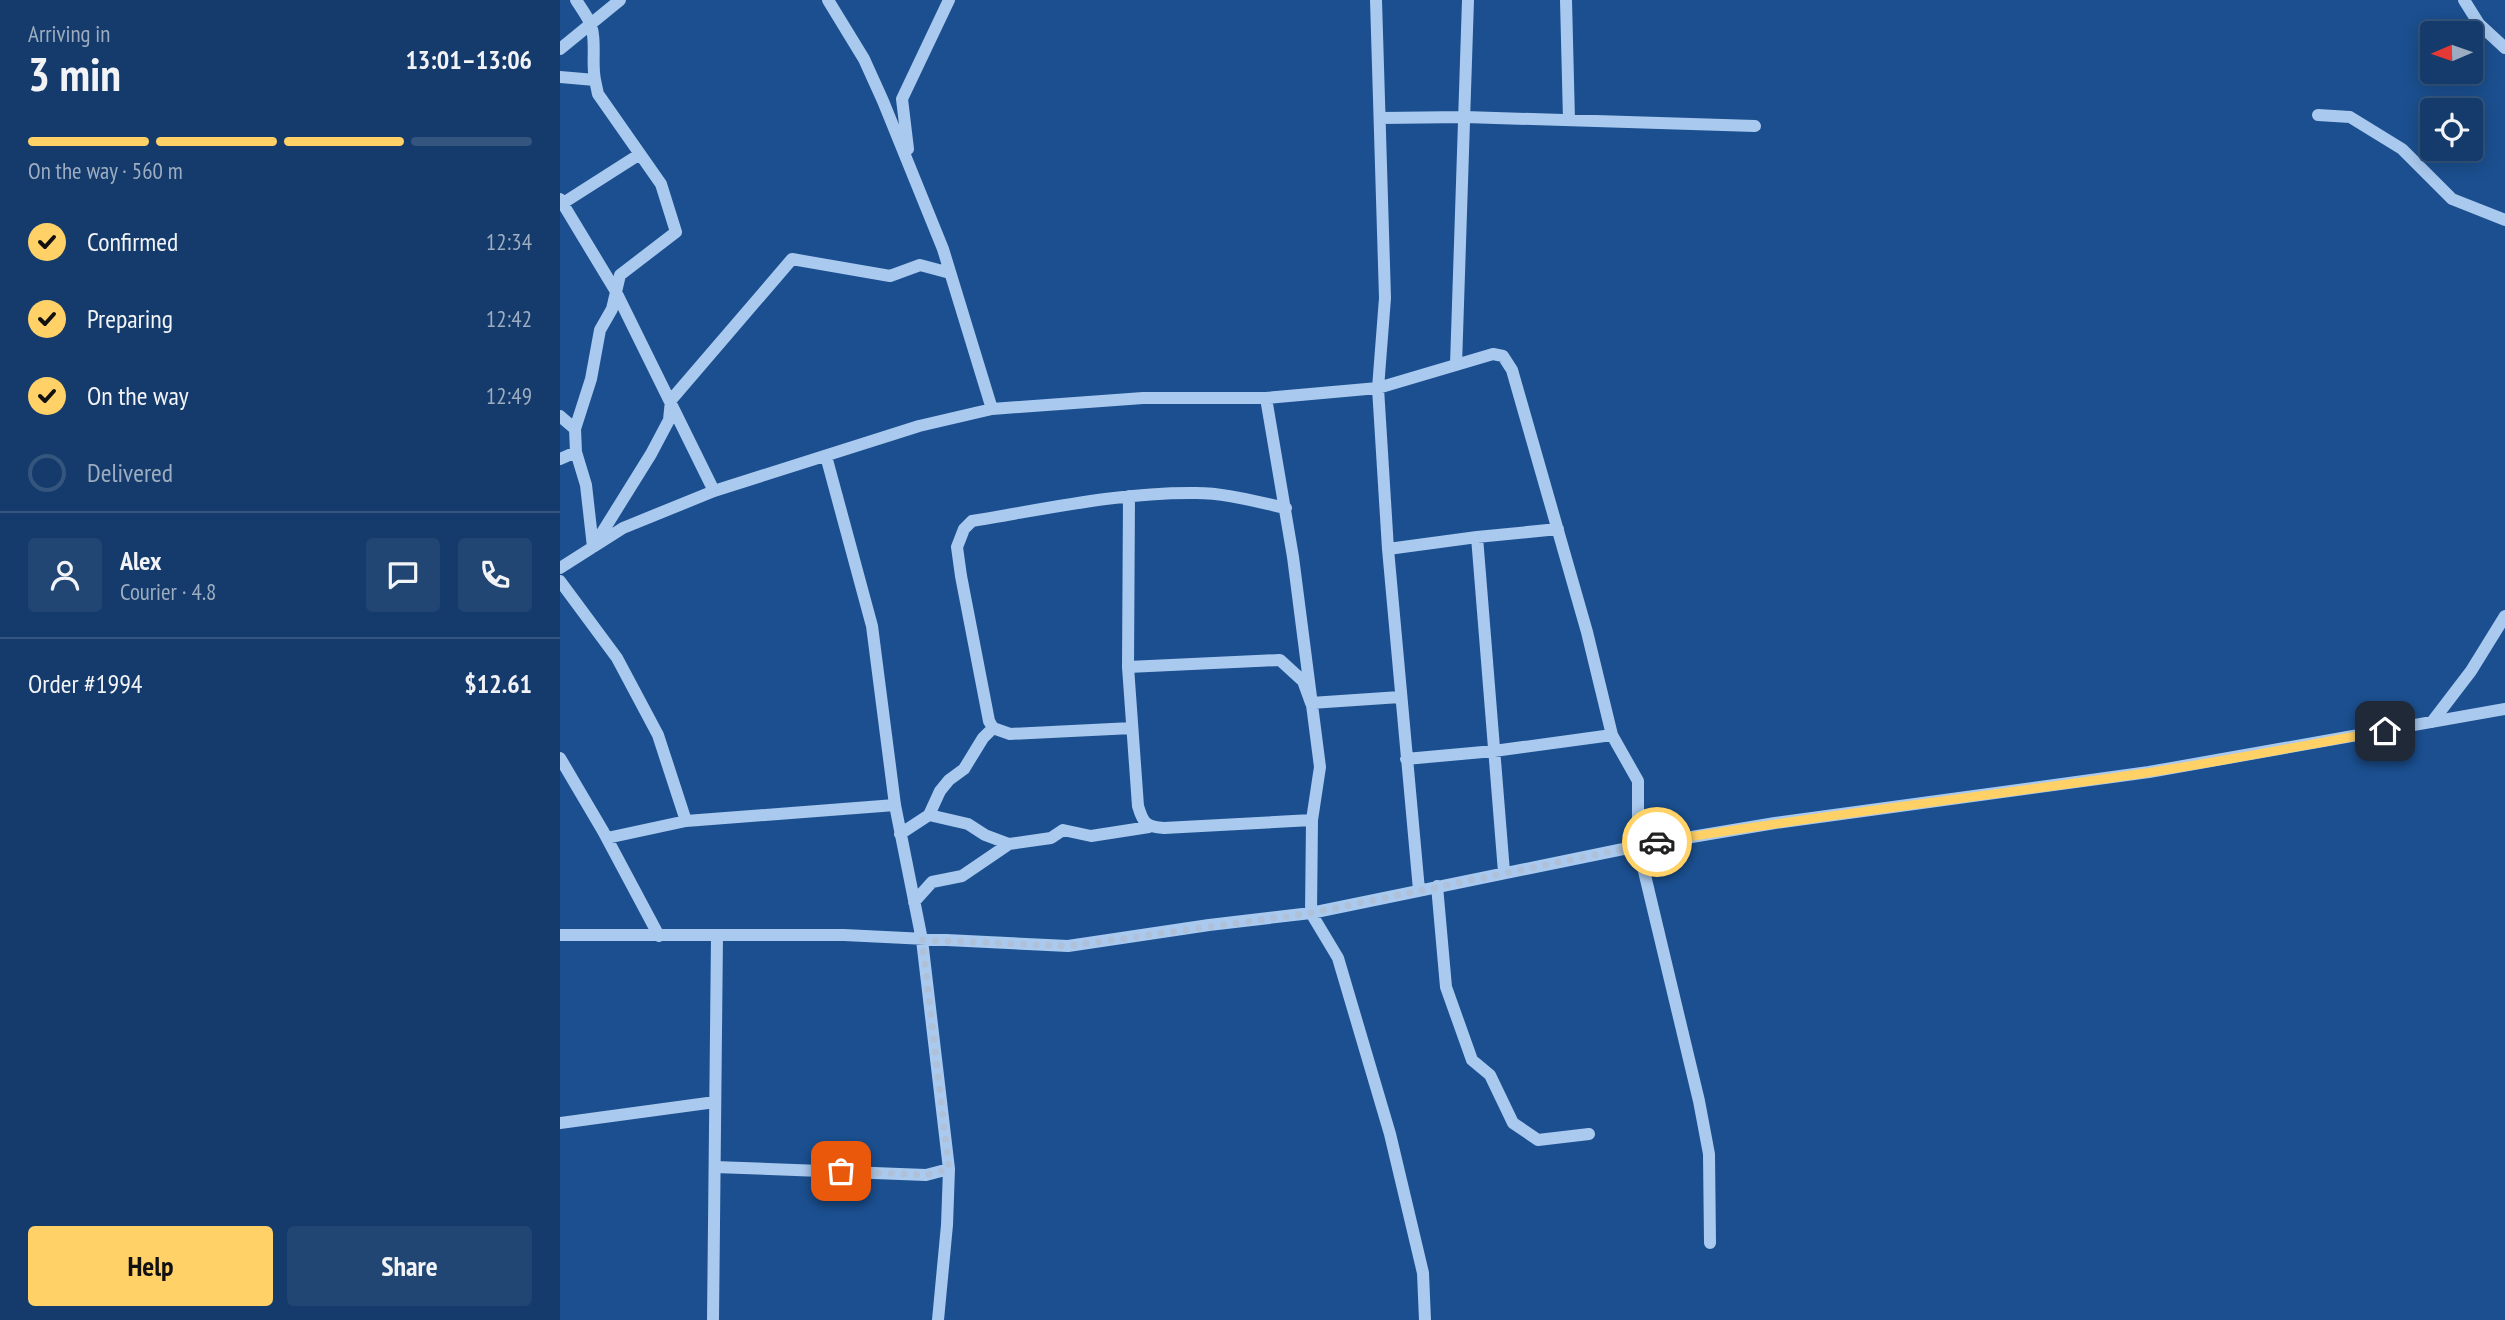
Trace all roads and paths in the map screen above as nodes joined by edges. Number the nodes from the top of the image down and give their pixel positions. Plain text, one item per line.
1 (576, 0) edge
2 (620, 0) edge
3 (828, 0) edge
4 (949, 0) edge
5 (1376, 0) edge
6 (1468, 0) edge
7 (1566, 0) edge
8 (2464, 0) edge
9 (591, 24) junction
10 (2505, 48) edge
11 (560, 49) edge
12 (560, 77) edge
13 (595, 80) junction
14 (2318, 116) dead end
15 (1465, 117) junction
16 (1380, 118) junction
17 (1569, 120) junction
18 (1755, 126) dead end
19 (640, 153) junction
20 (910, 167) junction
21 (561, 202) edge
22 (2505, 220) edge
23 (950, 272) junction
24 (615, 290) junction
25 (1455, 365) junction
26 (1378, 388) junction
27 (1266, 398) junction
28 (671, 400) junction
29 (992, 409) junction
30 (560, 416) edge
31 (575, 429) junction
32 (576, 452) junction
33 (826, 456) junction
34 (560, 459) edge
35 (714, 491) junction
36 (1129, 496) junction
37 (1286, 508) junction
38 (1558, 529) junction
39 (1477, 537) junction
40 (593, 547) junction
41 (1388, 550) junction
42 (560, 568) edge
43 (560, 581) edge
44 (2505, 616) edge
45 (1128, 667) junction
46 (1400, 697) junction
47 (1311, 703) junction
48 (2505, 709) edge
49 (2432, 722) junction
50 (993, 728) junction
51 (1132, 728) junction
52 (1612, 735) junction
53 (1494, 751) junction
54 (560, 758) edge
55 (1406, 759) junction
56 (894, 804) junction
57 (929, 815) junction
58 (1312, 820) junction
59 (686, 821) junction
60 (1149, 827) junction
61 (900, 834) junction
62 (607, 838) junction
63 (1009, 844) junction
64 (1638, 846) junction
65 (1504, 872) junction
66 (1437, 886) junction
67 (1419, 890) junction
68 (914, 902) junction
69 (1311, 913) junction
70 (560, 935) edge
71 (659, 936) junction
72 (717, 936) junction
73 (922, 940) junction
74 (715, 1102) junction
75 (560, 1123) edge
76 (1589, 1134) dead end
77 (715, 1167) junction
78 (949, 1169) junction
79 (1710, 1243) dead end
80 (713, 1320) edge
81 (938, 1320) edge
82 (1424, 1320) edge

1 - 9 street
2 - 9 street
3 - 20 street
4 - 20 street
5 - 16 street
6 - 15 street
7 - 17 street
8 - 10 street
9 - 11 street
9 - 13 street
12 - 13 street
13 - 19 street
14 - 22 street
15 - 16 street
15 - 17 street
15 - 25 street
16 - 26 street
17 - 18 street
19 - 21 street
19 - 24 street
20 - 23 street
21 - 24 street
23 - 28 street
23 - 29 street
24 - 28 street
24 - 31 street
25 - 26 street
25 - 38 street
26 - 27 street
26 - 41 street
27 - 29 street
27 - 37 street
28 - 35 street
28 - 40 street
29 - 33 street
30 - 31 street
31 - 32 street
32 - 34 street
32 - 40 street
33 - 35 street
33 - 56 street
35 - 40 street
36 - 37 street
36 - 45 street
36 - 50 street
37 - 47 street
38 - 39 street
38 - 52 street
39 - 41 street
39 - 53 street
40 - 42 street
41 - 46 street
43 - 59 street
44 - 49 street
45 - 47 street
45 - 51 street
46 - 47 street
46 - 55 street
47 - 58 street
48 - 49 street
49 - 64 street
50 - 51 street
50 - 57 street
51 - 60 street
52 - 53 street
52 - 64 street
53 - 55 street
53 - 65 street
54 - 62 street
55 - 67 street
56 - 59 street
56 - 61 street
57 - 61 street
57 - 63 street
58 - 60 street
58 - 69 street
59 - 62 street
60 - 63 street
61 - 68 street
62 - 71 street
63 - 68 street
64 - 65 street
64 - 79 street
65 - 66 street
66 - 67 street
66 - 76 street
67 - 69 street
68 - 73 street
69 - 73 street
69 - 82 street
70 - 71 street
71 - 72 street
72 - 73 street
72 - 74 street
73 - 78 street
74 - 75 street
74 - 77 street
77 - 78 street
77 - 80 street
78 - 81 street

